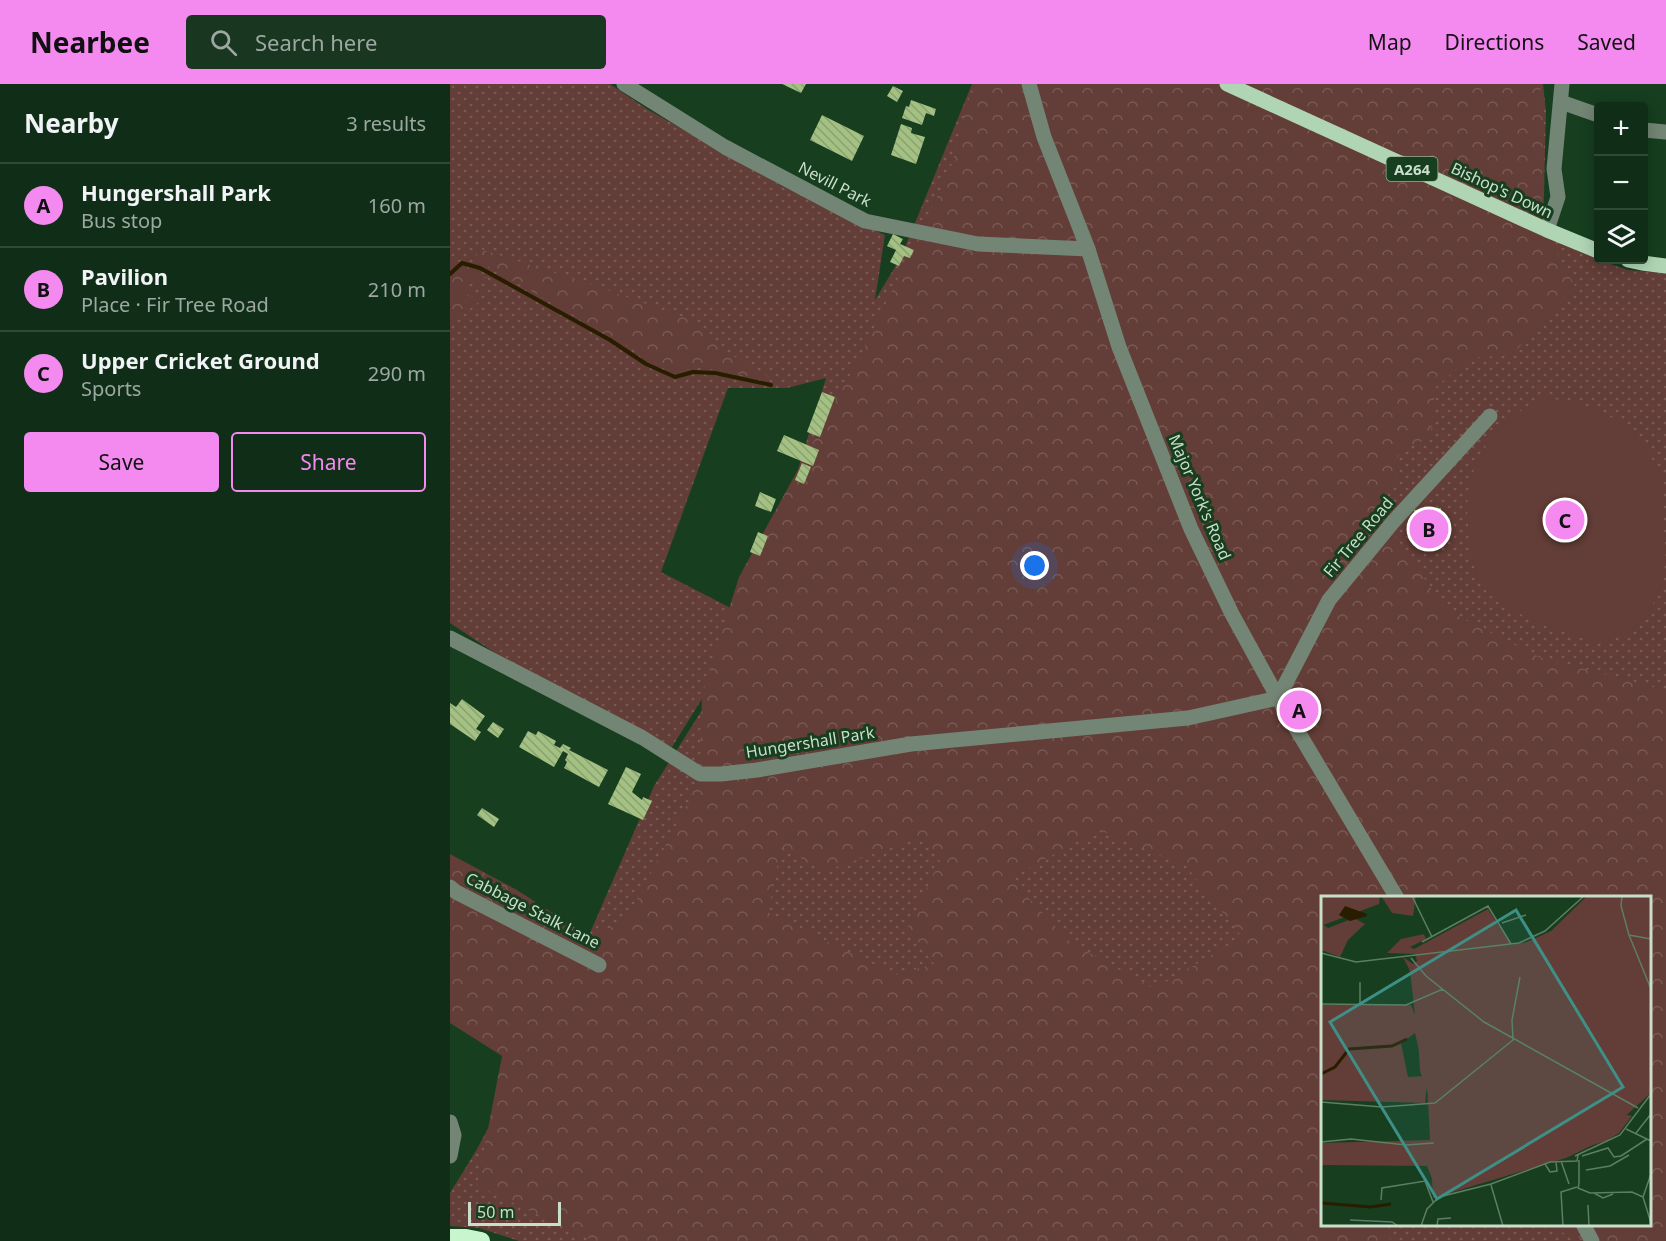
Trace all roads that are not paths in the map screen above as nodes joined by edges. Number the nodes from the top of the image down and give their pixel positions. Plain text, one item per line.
1 (1029, 84) edge
2 (1227, 84) edge
3 (1562, 84) edge
4 (632, 86) edge
5 (1561, 102) junction
6 (1594, 113) edge
7 (1648, 130) edge
8 (1666, 132) edge
9 (1547, 230) junction
10 (1088, 249) junction
11 (1594, 249) edge
12 (1642, 264) edge
13 (1666, 266) edge
14 (1490, 416) dead end
15 (450, 638) edge
16 (1278, 698) junction
17 (450, 887) edge
18 (1396, 896) edge
19 (599, 965) dead end
20 (450, 1122) edge
21 (450, 1155) edge
22 (1584, 1226) edge
23 (450, 1238) edge
24 (481, 1241) edge
25 (1592, 1241) edge

1 - 10 street, Major York's Road
2 - 9 main road, Bishop's Down / A264
3 - 5 street
4 - 10 street, Nevill Park
5 - 6 street
5 - 9 street
7 - 8 street
9 - 11 main road, Bishop's Down / A264
10 - 16 street, Major York's Road
12 - 13 main road
14 - 16 street, Fir Tree Road
15 - 16 street, Hungershall Park
16 - 18 street, Major York's Road
17 - 19 street, Cabbage Stalk Lane
20 - 21 street
22 - 25 street
23 - 24 highway

